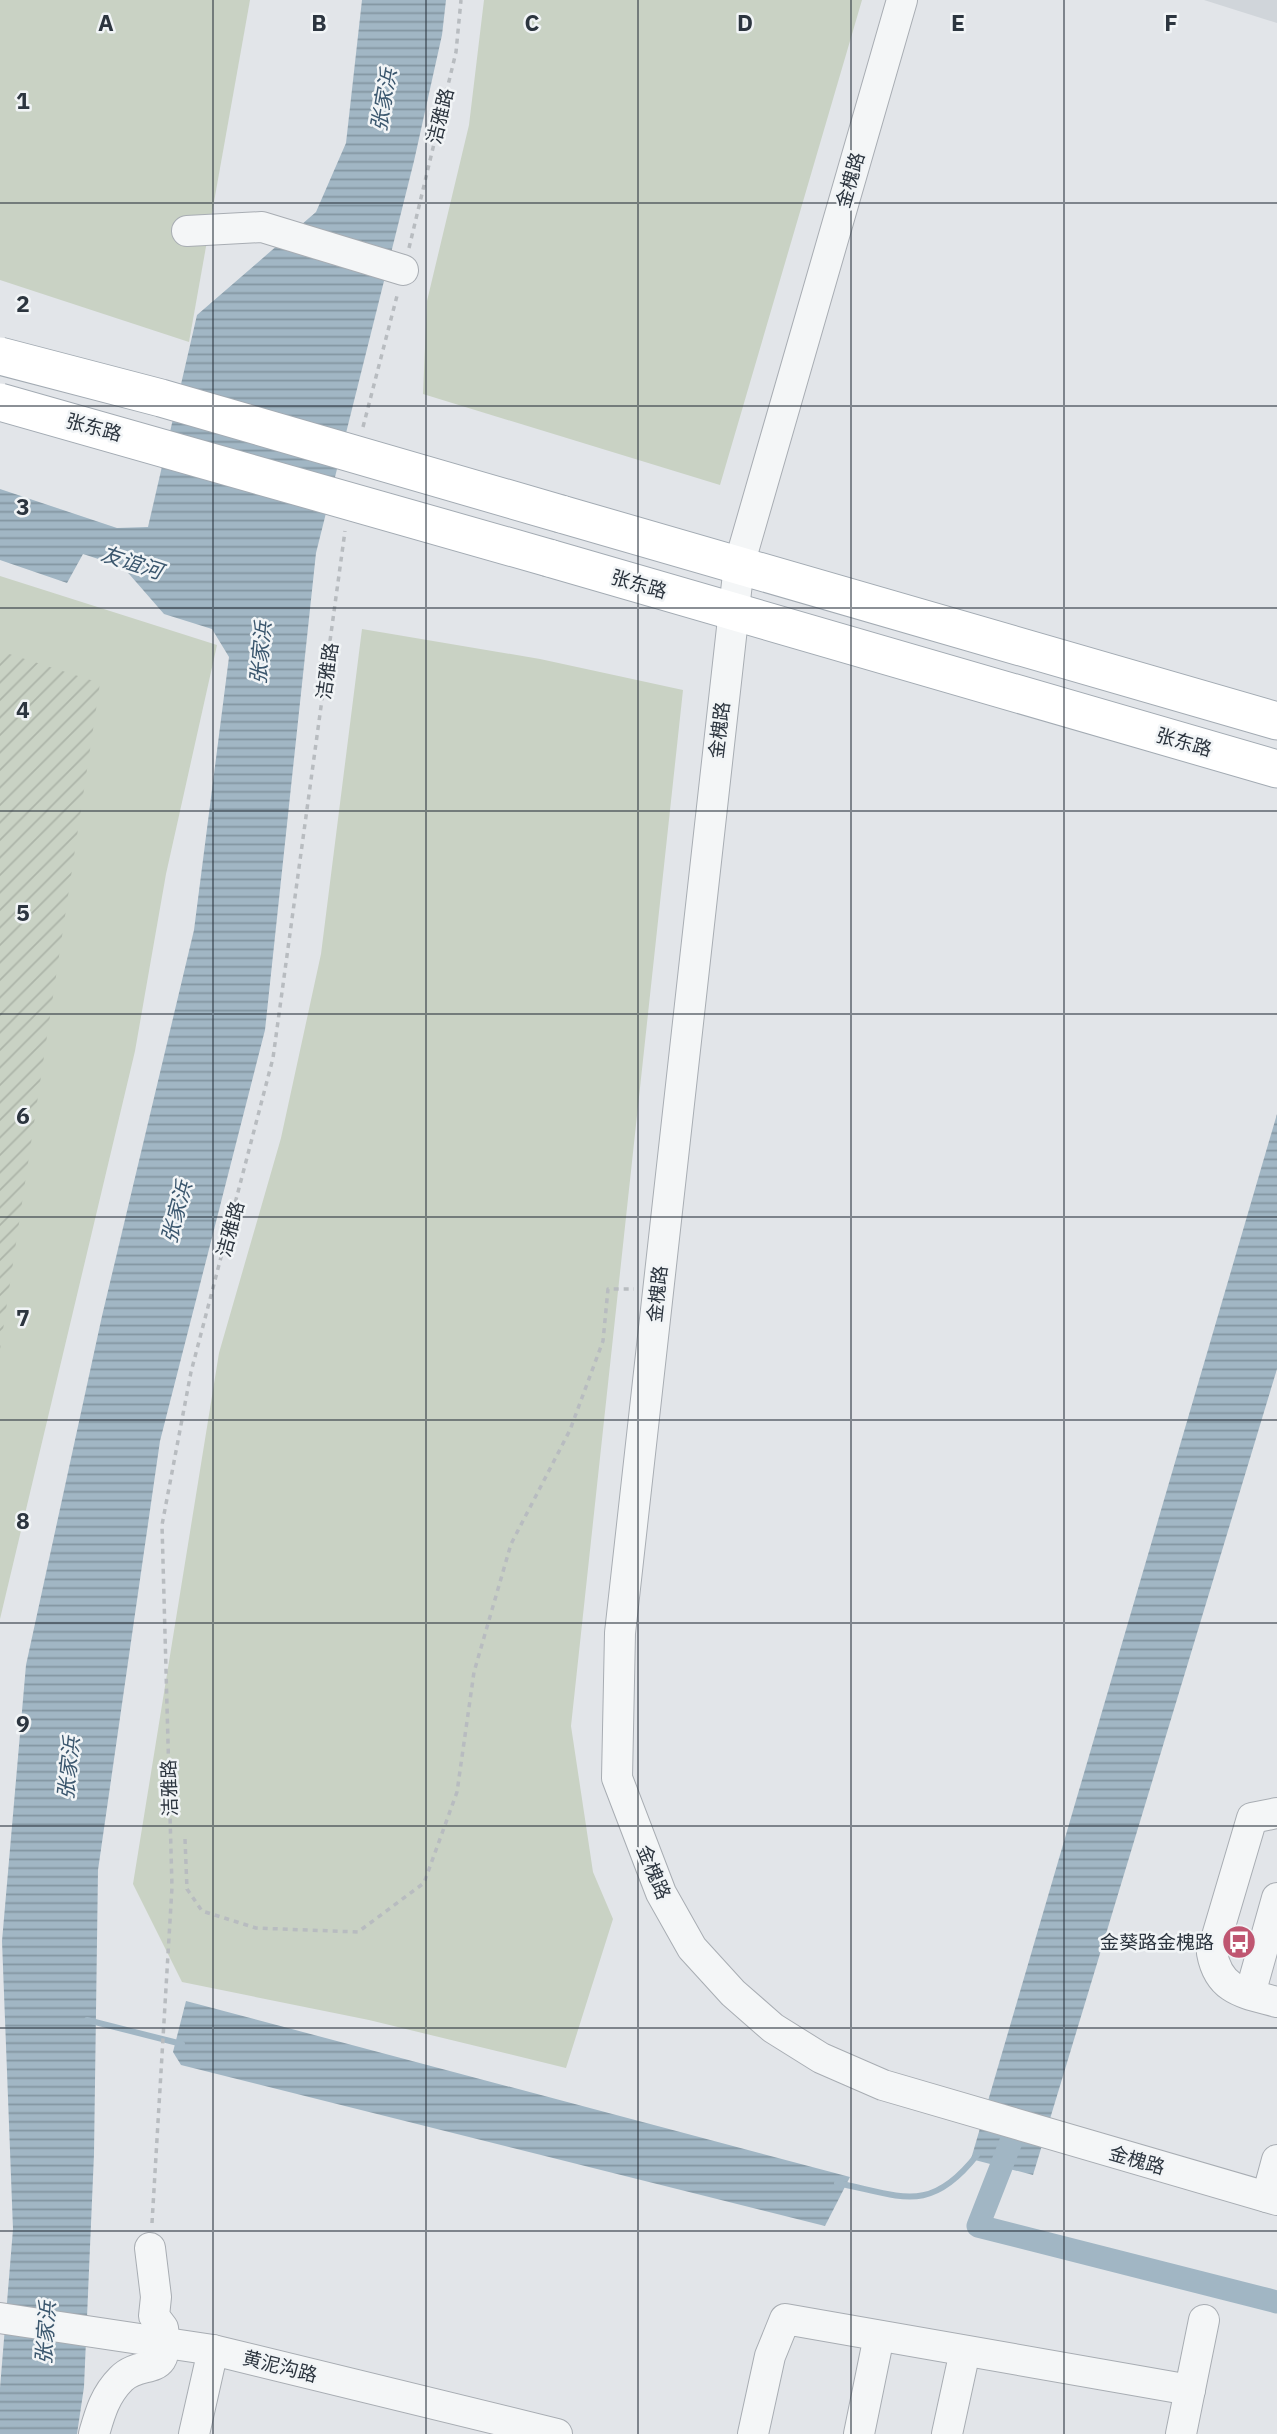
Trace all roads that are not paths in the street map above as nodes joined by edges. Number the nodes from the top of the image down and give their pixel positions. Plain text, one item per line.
1 (902, 0) edge
2 (187, 231) dead end
3 (396, 268) road end
4 (0, 355) edge
5 (0, 402) edge
6 (739, 565) junction
7 (733, 611) junction
8 (1277, 721) edge
9 (1277, 769) edge
10 (1277, 1813) edge
11 (1277, 1898) edge
12 (1264, 1998) edge
13 (1277, 2160) edge
14 (1272, 2198) edge
15 (150, 2248) road end
16 (2, 2319) edge
17 (1204, 2320) dead end
18 (880, 2336) junction
19 (166, 2342) junction
20 (214, 2350) junction
21 (964, 2351) junction
22 (1190, 2390) junction
23 (94, 2434) edge
24 (194, 2434) edge
25 (557, 2434) edge
26 (753, 2434) edge
27 (859, 2434) edge
28 (947, 2434) edge
29 (1181, 2434) edge

1 - 6 street, 金槐路
2 - 3 street
4 - 6 main road, bridge
5 - 7 main road, 张东路, bridge
6 - 7 street, 金槐路
6 - 8 main road
7 - 9 main road, 张东路
7 - 14 street, 金槐路
10 - 12 street
11 - 12 street
13 - 14 street
15 - 19 street
16 - 19 street, 黄泥沟路
17 - 22 street
18 - 21 street
18 - 26 street
18 - 27 street
19 - 20 street, 黄泥沟路
19 - 23 street
20 - 24 street
20 - 25 street, 黄泥沟路
21 - 22 street
21 - 28 street
22 - 29 street

